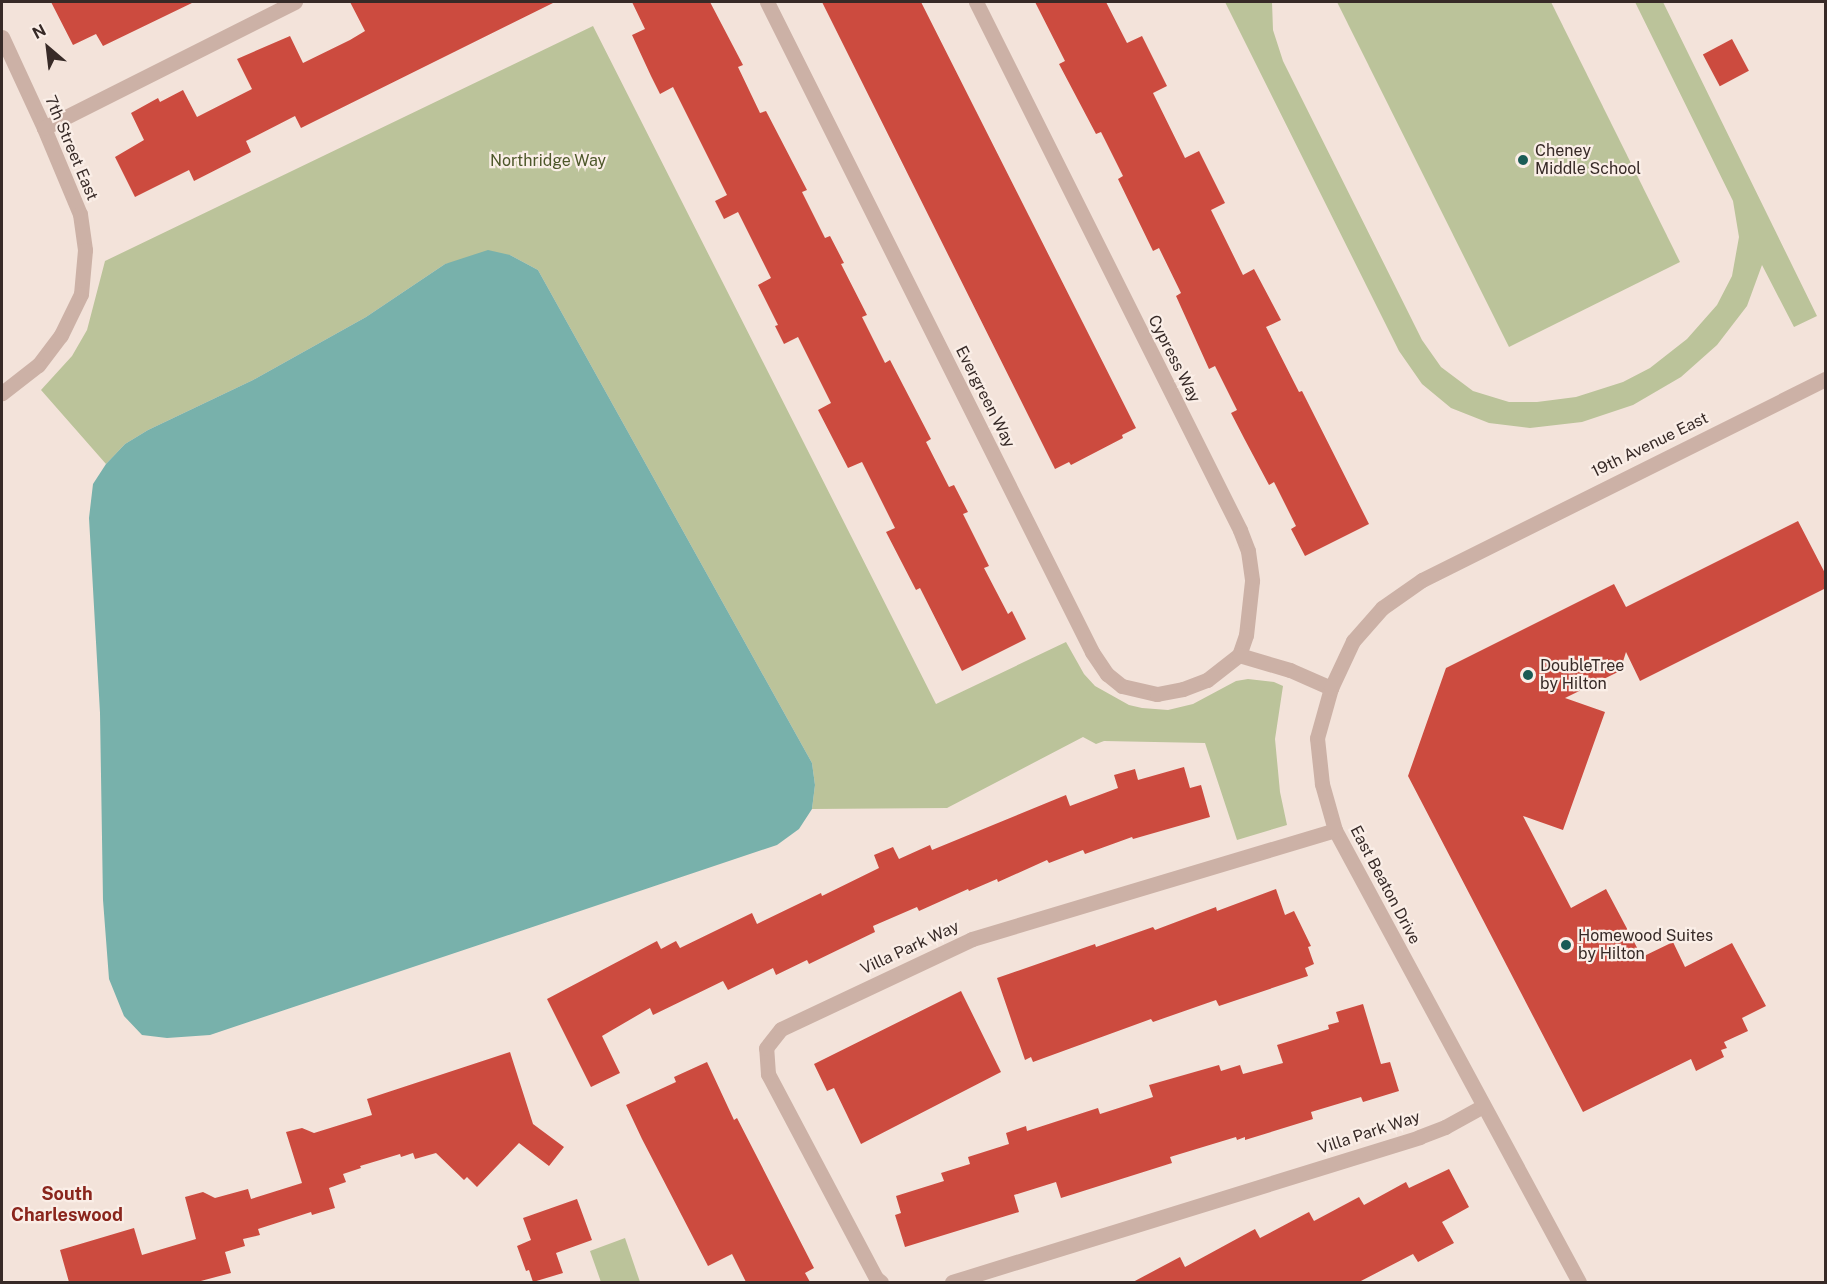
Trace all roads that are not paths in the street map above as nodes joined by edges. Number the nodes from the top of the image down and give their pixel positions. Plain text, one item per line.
1 (295, 2) edge
2 (767, 2) edge
3 (976, 2) edge
4 (2, 37) edge
5 (44, 128) junction
6 (1826, 380) edge
7 (2, 393) edge
8 (1491, 543) joint
9 (1239, 655) junction
10 (1330, 688) junction
11 (1335, 830) junction
12 (1483, 1106) junction
13 (881, 1282) edge
14 (952, 1282) edge
15 (1579, 1282) edge

1 - 5 street
2 - 9 street, Evergreen Way
3 - 9 street, Cypress Way
4 - 5 street, 7th Street East
5 - 7 street, 7th Street East
6 - 8 street, 19th Avenue East
8 - 10 street, East Beaton Drive
9 - 10 street
10 - 11 street, East Beaton Drive
11 - 12 street, East Beaton Drive
11 - 13 street, Villa Park Way
12 - 14 street, Villa Park Way
12 - 15 street, East Beaton Drive

